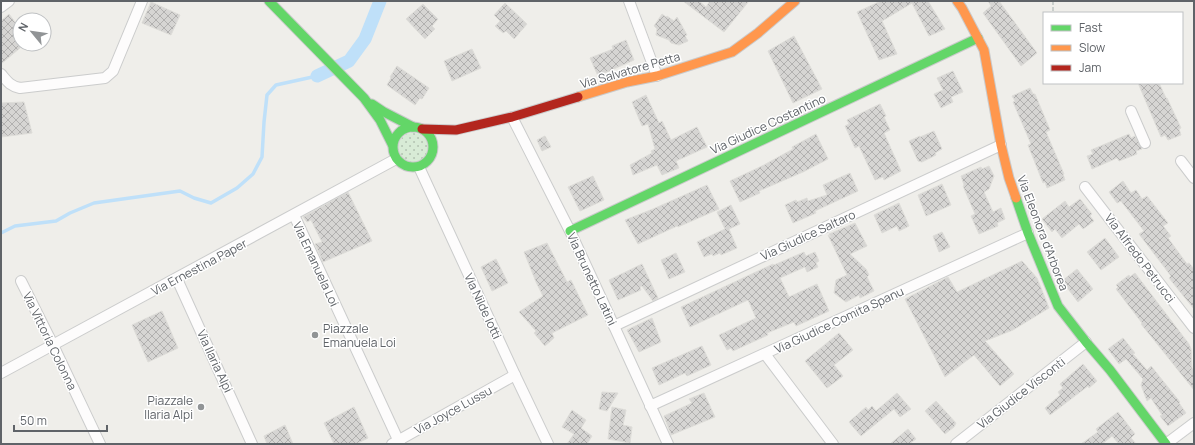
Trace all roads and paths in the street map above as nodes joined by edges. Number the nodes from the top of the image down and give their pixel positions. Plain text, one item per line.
1 (9, 1) edge
2 (142, 1) edge
3 (269, 1) edge
4 (795, 1) edge
5 (957, 1) edge
6 (1053, 1) edge
7 (632, 2) edge
8 (1, 7) edge
9 (1053, 12) edge
10 (978, 38) junction
11 (1, 74) edge
12 (657, 76) junction
13 (364, 98) junction
14 (1131, 111) dead end
15 (512, 117) junction
16 (418, 128) junction
17 (456, 130) junction
18 (1145, 143) dead end
19 (392, 144) junction
20 (1001, 145) junction
21 (432, 153) junction
22 (396, 159) junction
23 (1181, 161) dead end
24 (420, 167) junction
25 (1194, 178) edge
26 (1085, 187) dead end
27 (294, 215) junction
28 (570, 231) junction
29 (1028, 234) junction
30 (177, 279) junction
31 (20, 281) dead end
32 (614, 326) junction
33 (1194, 328) edge
34 (1086, 342) junction
35 (53, 345) junction
36 (765, 354) junction
37 (1, 373) edge
38 (515, 375) junction
39 (650, 406) junction
40 (1194, 423) edge
41 (397, 443) edge
42 (100, 444) edge
43 (252, 444) edge
44 (548, 444) edge
45 (668, 444) edge
46 (833, 444) edge
47 (956, 444) edge
48 (1166, 444) edge

1 - 8 street
2 - 11 street
3 - 13 street, Via Salvatore Petta
4 - 12 street, Via Salvatore Petta
5 - 10 street, Via Eleonora d'Arborea
6 - 9 path
7 - 12 street
10 - 20 street, Via Eleonora d'Arborea
10 - 28 street, Via Giudice Costantino
12 - 15 street, Via Salvatore Petta
13 - 16 street, Via Salvatore Petta
13 - 19 street, Via Salvatore Petta
14 - 18 street
15 - 17 street, Via Salvatore Petta
15 - 28 street, Via Brunetto Latini
16 - 17 street, Via Salvatore Petta
16 - 19 street
16 - 21 street
17 - 21 street, Via Salvatore Petta
19 - 22 street
20 - 29 street, Via Eleonora d'Arborea
20 - 32 street, Via Giudice Saltaro
21 - 24 street
22 - 24 street
22 - 27 street, Via Ernestina Paper
23 - 25 street
24 - 38 street, Via Nilde Iotti
26 - 33 street, Via Alfredo Petrucci
27 - 30 street, Via Ernestina Paper
27 - 41 street, Via Emanuela Loi
28 - 32 street, Via Brunetto Latini
29 - 34 street, Via Eleonora d'Arborea
29 - 36 street, Via Giudice Comita Spanu
30 - 35 street, Via Ernestina Paper
30 - 43 street, Via Ilaria Alpi
31 - 35 street, Via Vittoria Colonna
32 - 39 street, Via Brunetto Latini
34 - 47 street, Via Giudice Visconti
34 - 48 street, Via Eleonora d'Arborea
35 - 37 street, Via Ernestina Paper
35 - 42 street, Via Vittoria Colonna
36 - 39 street, Via Giudice Comita Spanu
36 - 46 street
38 - 41 street, Via Joyce Lussu
38 - 44 street, Via Nilde Iotti
39 - 45 street, Via Brunetto Latini
40 - 48 street

